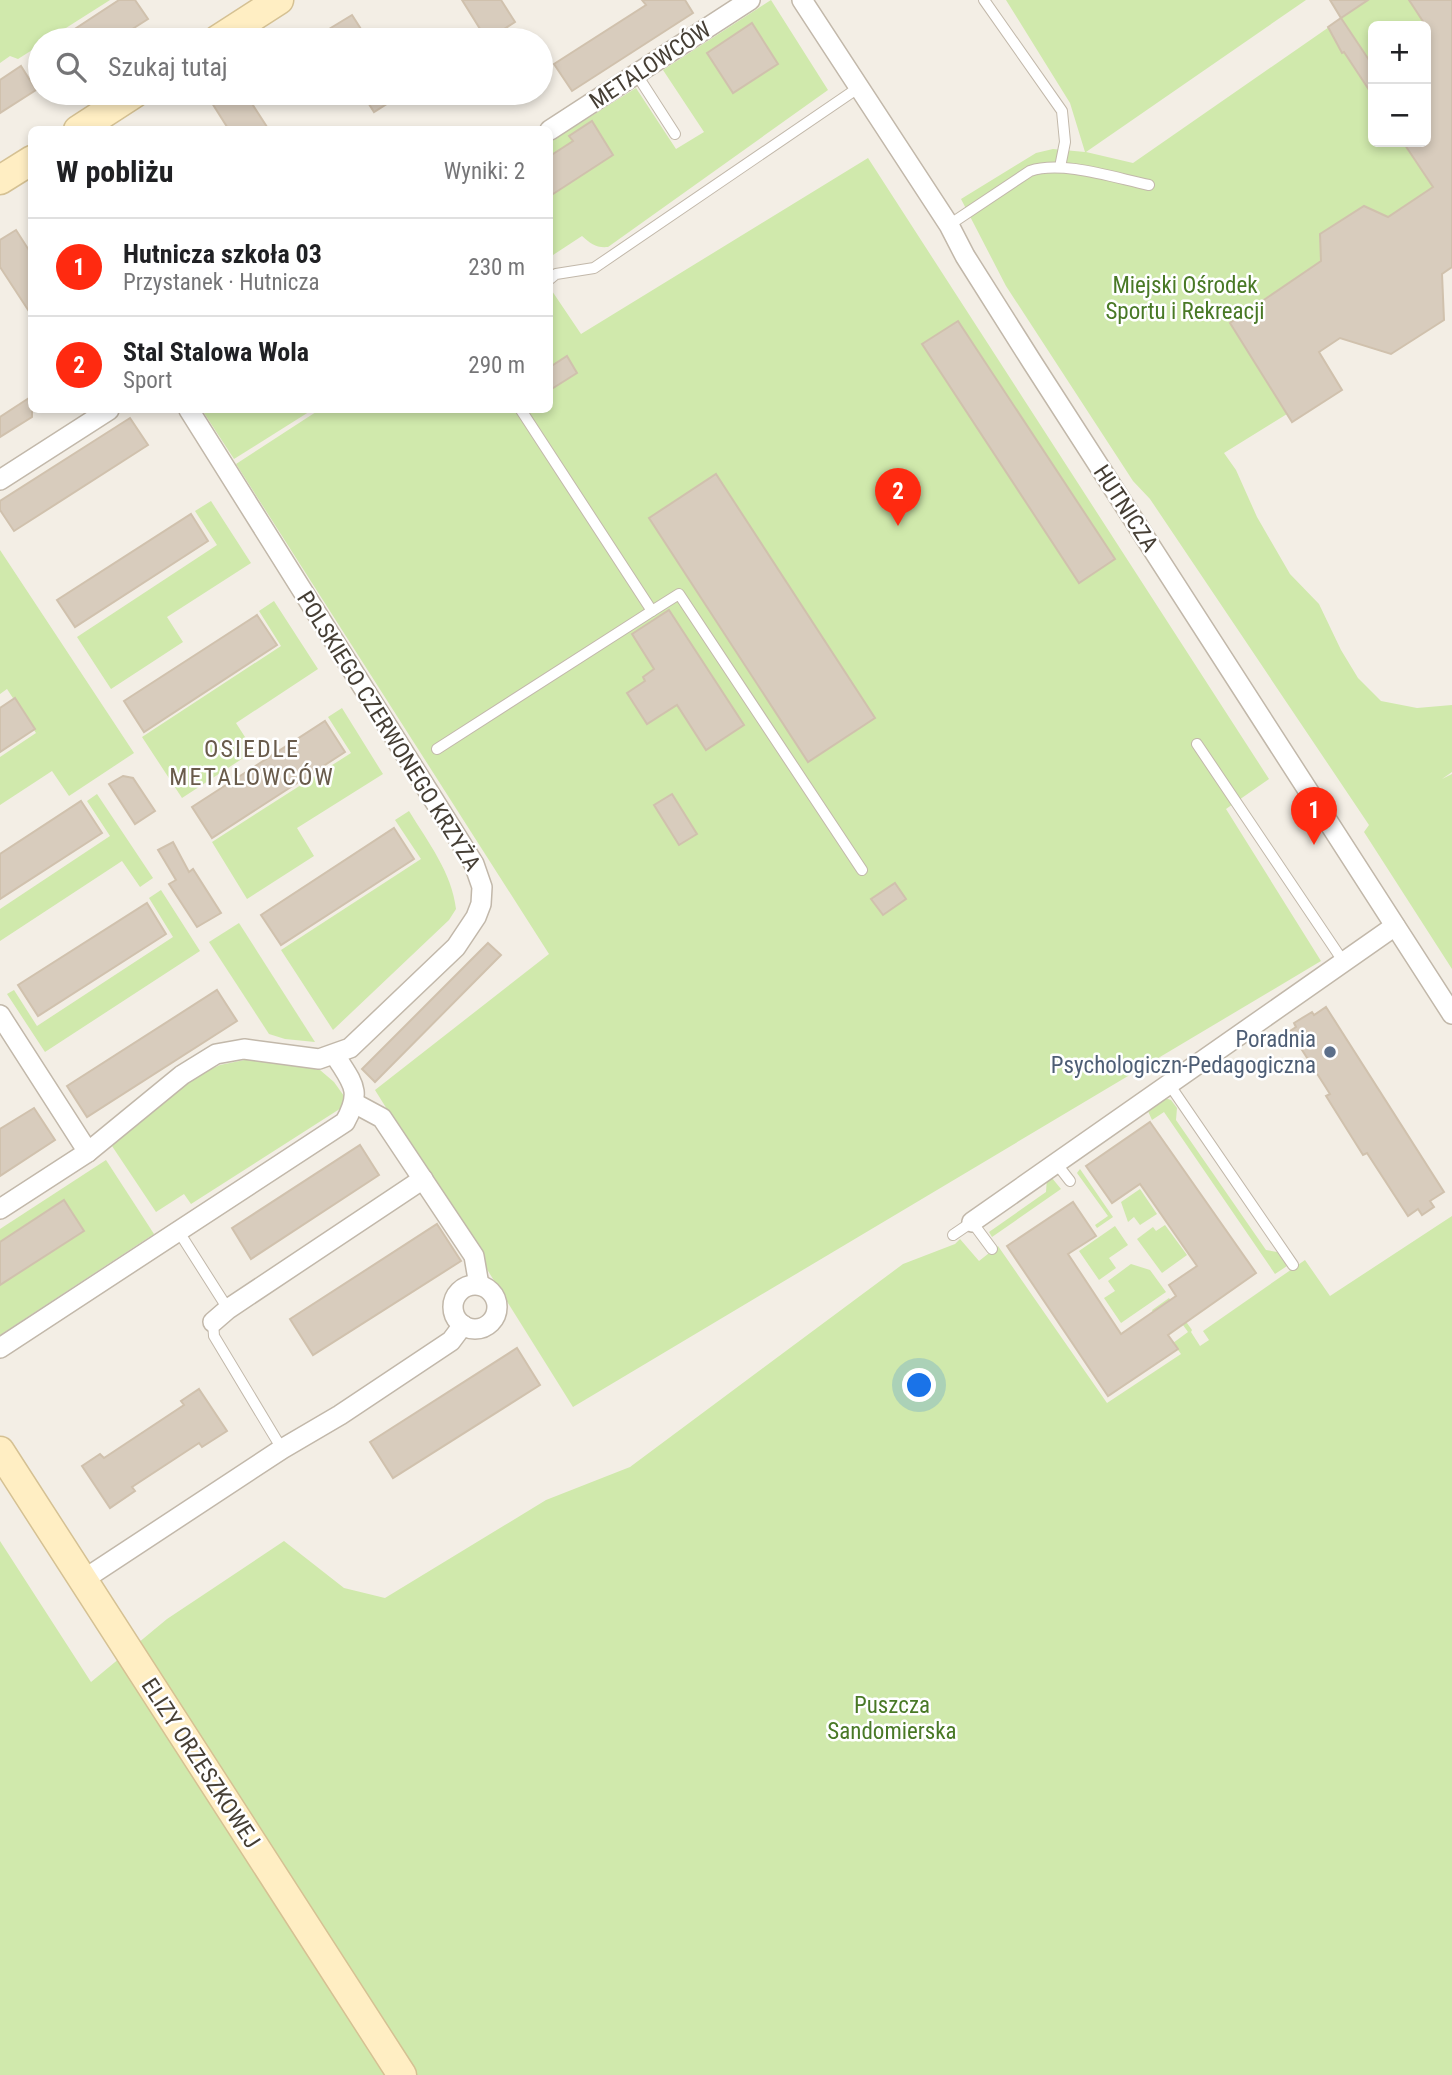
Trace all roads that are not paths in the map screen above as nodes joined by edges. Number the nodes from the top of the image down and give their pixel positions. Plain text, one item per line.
1 (279, 0) edge
2 (750, 0) edge
3 (802, 0) edge
4 (984, 0) edge
5 (236, 28) edge
6 (637, 75) junction
7 (858, 88) junction
8 (117, 105) edge
9 (84, 126) edge
10 (553, 128) edge
11 (675, 134) dead end
12 (28, 162) edge
13 (1059, 167) junction
14 (0, 180) edge
15 (1149, 185) dead end
16 (948, 225) junction
17 (553, 276) edge
18 (103, 413) edge
19 (190, 413) edge
20 (523, 413) edge
21 (0, 480) edge
22 (652, 611) junction
23 (1197, 744) dead end
24 (437, 749) dead end
25 (862, 870) dead end
26 (1395, 926) junction
27 (1343, 961) junction
28 (1452, 1014) edge
29 (0, 1015) edge
30 (335, 1055) junction
31 (1169, 1084) junction
32 (356, 1104) junction
33 (89, 1153) junction
34 (1056, 1163) junction
35 (423, 1180) junction
36 (1070, 1181) dead end
37 (0, 1209) edge
38 (972, 1222) junction
39 (179, 1232) junction
40 (953, 1235) dead end
41 (992, 1248) dead end
42 (1293, 1265) dead end
43 (479, 1285) junction
44 (228, 1309) junction
45 (213, 1322) joint
46 (463, 1325) junction
47 (0, 1348) edge
48 (282, 1449) junction
49 (0, 1451) edge
50 (83, 1580) junction
51 (402, 2075) edge

1 - 5 street
2 - 6 street, METALOWCÓW
3 - 7 street, HUTNICZA
4 - 13 lane
6 - 10 street, METALOWCÓW
6 - 11 lane
7 - 16 street, HUTNICZA
7 - 17 lane
8 - 9 street
12 - 14 street
13 - 15 lane
13 - 16 lane
16 - 26 street, HUTNICZA
18 - 21 street
19 - 30 street, POLSKIEGO CZERWONEGO KRZYŻA
20 - 22 lane
22 - 24 lane
22 - 25 lane
23 - 27 lane
26 - 27 street
26 - 28 street, HUTNICZA
27 - 31 street
29 - 33 street
30 - 32 street
30 - 33 street
31 - 34 street
31 - 42 lane
32 - 35 street
32 - 39 street
33 - 37 street
34 - 36 lane
34 - 38 street
35 - 43 street
35 - 44 street
38 - 40 lane
38 - 41 lane
39 - 44 lane
39 - 47 street
43 - 46 street
43 - 46 street
44 - 45 street
45 - 48 lane
46 - 48 street
48 - 50 street
49 - 50 street, ELIZY ORZESZKOWEJ
50 - 51 street, ELIZY ORZESZKOWEJ

